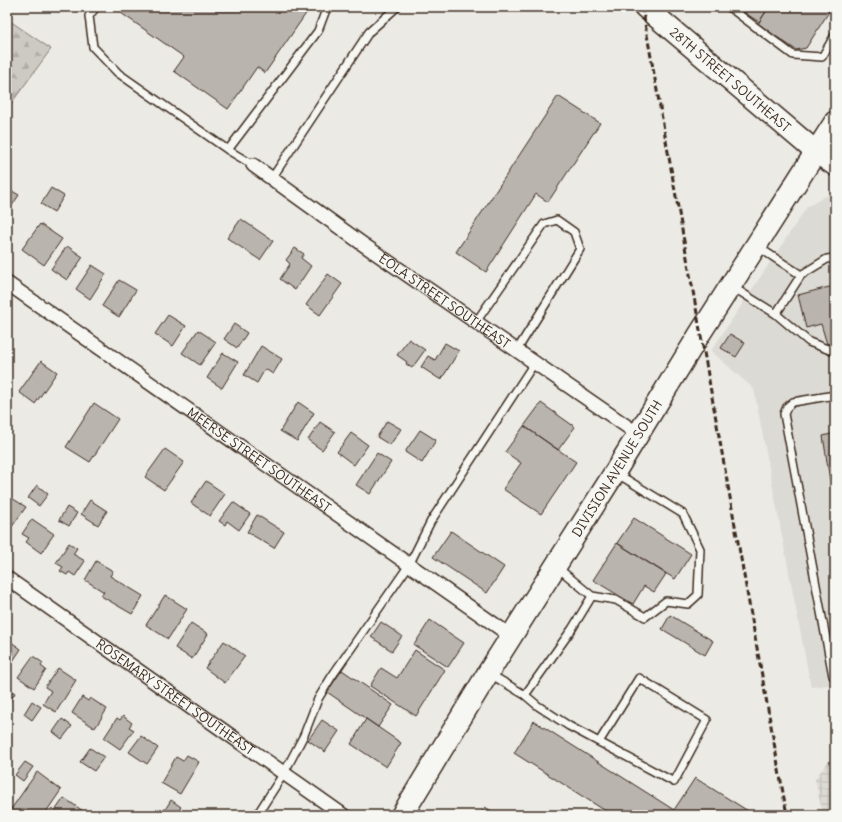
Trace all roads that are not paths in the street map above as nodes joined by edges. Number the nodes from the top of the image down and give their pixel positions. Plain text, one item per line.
1 (96, 7) edge
2 (327, 7) edge
3 (397, 7) edge
4 (645, 7) edge
5 (729, 7) edge
6 (835, 35) edge
7 (835, 122) edge
8 (228, 150) junction
9 (816, 152) junction
10 (253, 164) joint
11 (835, 165) edge
12 (272, 178) junction
13 (756, 246) junction
14 (835, 258) edge
15 (801, 276) junction
16 (7, 283) edge
17 (731, 286) junction
18 (776, 314) junction
19 (476, 322) junction
20 (517, 350) junction
21 (835, 352) edge
22 (535, 362) junction
23 (835, 395) edge
24 (638, 434) junction
25 (615, 472) junction
26 (409, 565) junction
27 (556, 566) junction
28 (7, 578) edge
29 (592, 596) junction
30 (511, 636) junction
31 (488, 673) junction
32 (833, 676) dead end
33 (525, 695) junction
34 (599, 742) junction
35 (284, 773) junction
36 (257, 815) edge
37 (343, 815) edge
38 (402, 815) edge

1 - 8 lane
2 - 8 lane
3 - 12 lane
4 - 9 main road, 28TH STREET SOUTHEAST
5 - 6 lane
7 - 9 main road, DIVISION AVENUE SOUTH
8 - 10 lane
9 - 11 main road, 28TH STREET SOUTHEAST
9 - 13 main road, DIVISION AVENUE SOUTH
10 - 12 street, EOLA STREET SOUTHEAST
12 - 19 street, EOLA STREET SOUTHEAST
13 - 15 lane
13 - 17 main road, DIVISION AVENUE SOUTH
14 - 15 lane
15 - 18 lane
16 - 26 street, MEERSE STREET SOUTHEAST
17 - 18 lane
17 - 24 main road, DIVISION AVENUE SOUTH
18 - 21 lane
19 - 20 street, EOLA STREET SOUTHEAST
19 - 20 lane
20 - 22 street, EOLA STREET SOUTHEAST
22 - 24 street, EOLA STREET SOUTHEAST
22 - 26 lane
23 - 32 lane
24 - 25 main road, DIVISION AVENUE SOUTH
25 - 27 main road, DIVISION AVENUE SOUTH
25 - 29 lane
26 - 30 street, MEERSE STREET SOUTHEAST
26 - 35 lane
27 - 29 lane
27 - 30 main road, DIVISION AVENUE SOUTH
28 - 35 street, ROSEMARY STREET SOUTHEAST
29 - 33 lane
30 - 31 main road, DIVISION AVENUE SOUTH
31 - 33 lane
31 - 38 main road, DIVISION AVENUE SOUTH
33 - 34 lane
34 - 34 lane
35 - 36 lane
35 - 37 street, ROSEMARY STREET SOUTHEAST

